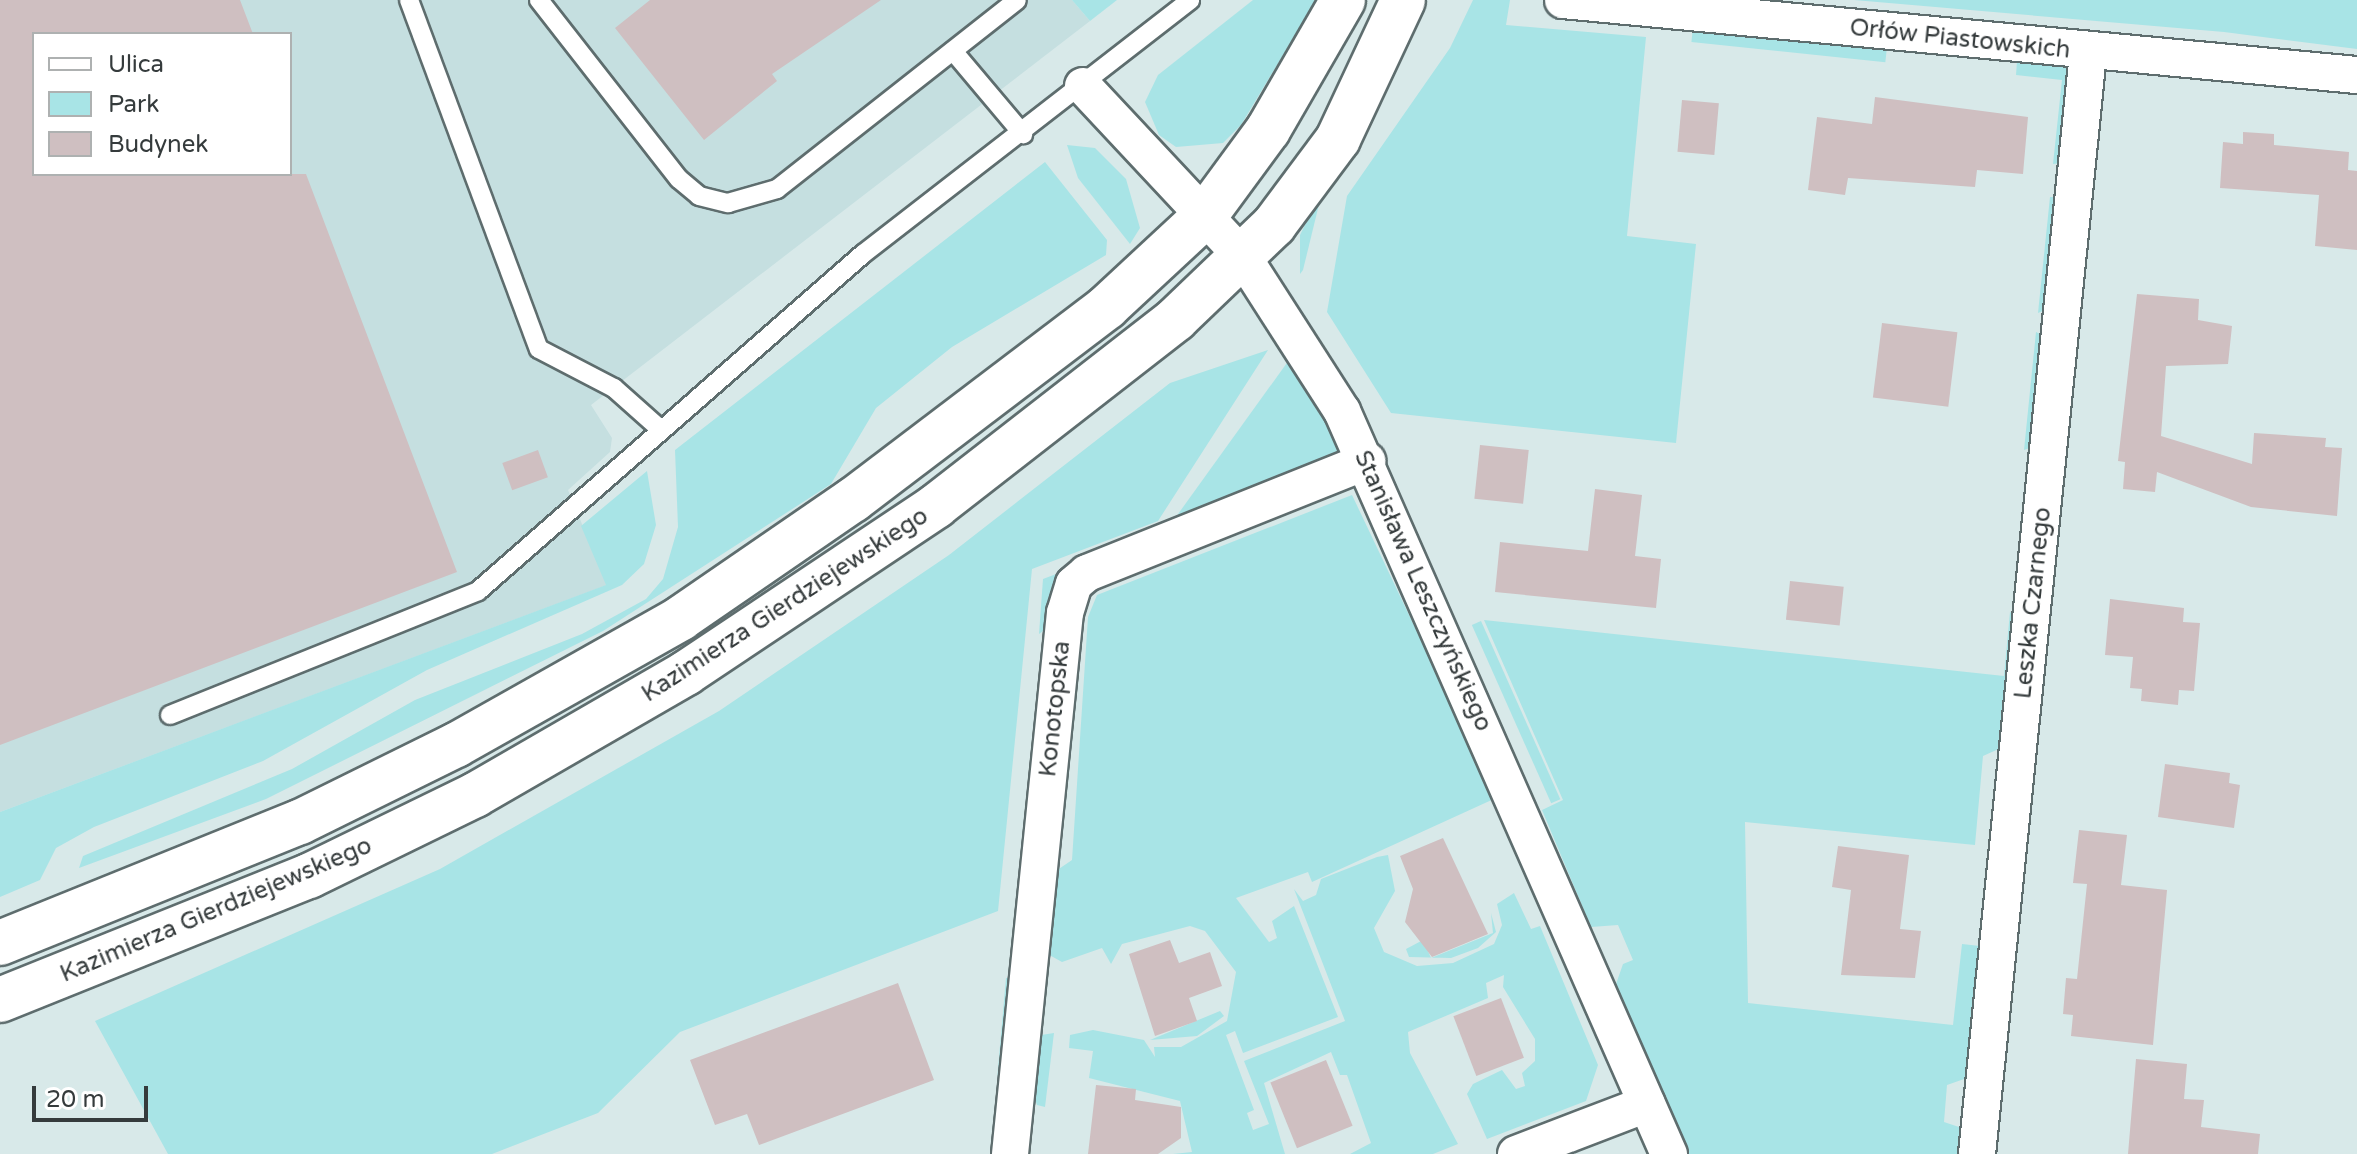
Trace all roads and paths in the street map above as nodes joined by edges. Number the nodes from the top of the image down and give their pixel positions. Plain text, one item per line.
1 (409, 0) edge
2 (539, 0) edge
3 (1017, 0) edge
4 (1190, 0) edge
5 (1343, 0) edge
6 (1403, 0) edge
7 (1563, 0) edge
8 (953, 51) junction
9 (2088, 53) junction
10 (2357, 75) edge
11 (1083, 86) junction
12 (1023, 134) junction
13 (1204, 217) junction
14 (1243, 257) junction
15 (658, 427) junction
16 (1367, 461) junction
17 (170, 715) dead end
18 (0, 943) edge
19 (0, 1000) edge
20 (1647, 1104) junction
21 (1010, 1154) edge
22 (1516, 1154) edge
23 (1669, 1154) edge
24 (1977, 1154) edge

1 - 15 lane
2 - 8 lane
3 - 8 lane
4 - 11 lane
5 - 13 street, Kazimierza Gierdziejewskiego
6 - 14 street, Kazimierza Gierdziejewskiego
7 - 9 street, Orłów Piastowskich
8 - 12 lane
9 - 10 street, Orłów Piastowskich
9 - 24 street, Leszka Czarnego
11 - 12 lane
11 - 13 street, Stanisława Leszczyńskiego
12 - 15 lane
13 - 14 street, Stanisława Leszczyńskiego
13 - 18 street, Kazimierza Gierdziejewskiego
14 - 16 street, Stanisława Leszczyńskiego
14 - 19 street, Kazimierza Gierdziejewskiego
15 - 17 lane
16 - 20 street, Stanisława Leszczyńskiego
16 - 21 street, Konotopska
20 - 22 street
20 - 23 street, Stanisława Leszczyńskiego

